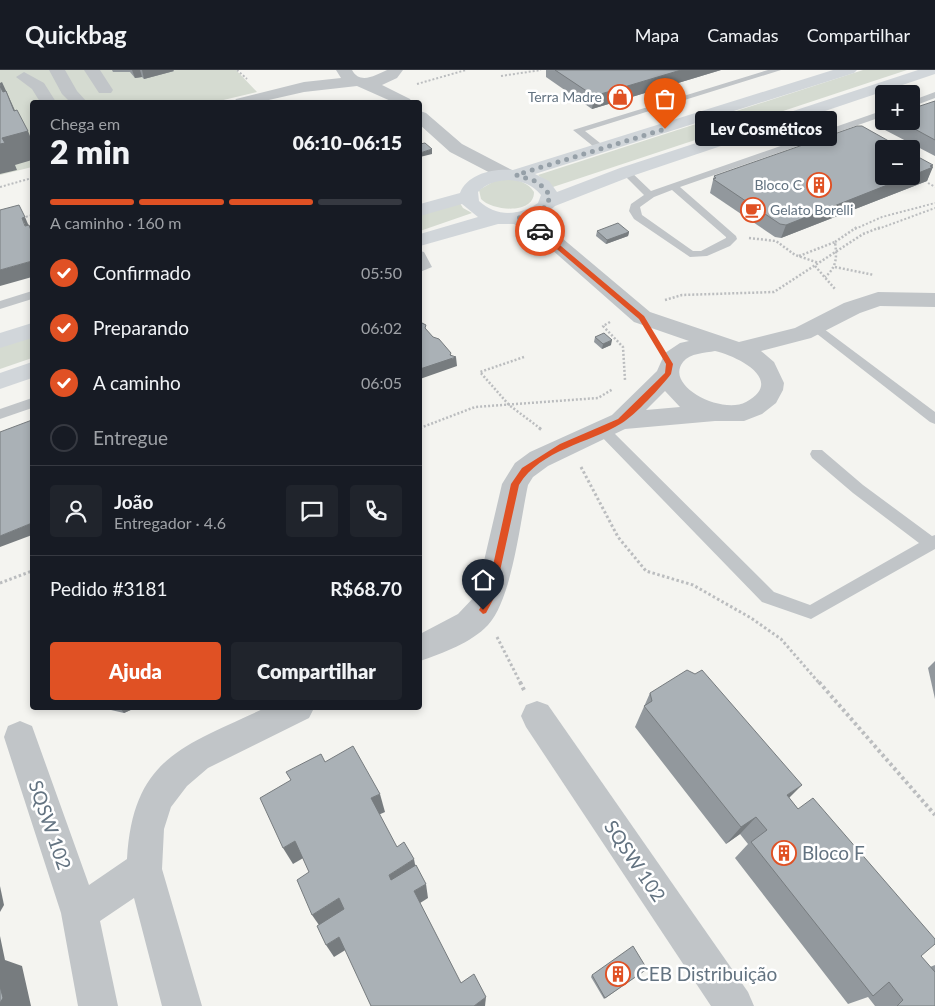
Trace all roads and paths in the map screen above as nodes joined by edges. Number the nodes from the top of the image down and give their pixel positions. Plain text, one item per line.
1 (92, 70) edge
2 (343, 70) edge
3 (466, 70) edge
4 (541, 70) edge
5 (777, 70) edge
6 (849, 70) edge
7 (933, 70) edge
8 (501, 76) dead end
9 (24, 77) dead end
10 (360, 81) junction
11 (38, 86) junction
12 (67, 87) edge
13 (304, 87) junction
14 (399, 88) edge
15 (105, 90) dead end
16 (935, 96) edge
17 (47, 100) edge
18 (51, 100) edge
19 (250, 100) edge
20 (920, 101) edge
21 (875, 116) edge
22 (422, 118) edge
23 (456, 148) junction
24 (602, 149) junction
25 (626, 172) junction
26 (512, 175) junction
27 (30, 179) edge
28 (928, 183) edge
29 (673, 186) junction
30 (0, 187) edge
31 (935, 187) edge
32 (473, 190) junction
33 (650, 195) junction
34 (935, 203) edge
35 (545, 206) junction
36 (422, 209) edge
37 (30, 217) edge
38 (497, 218) junction
39 (518, 218) junction
40 (17, 220) edge
41 (731, 236) junction
42 (549, 237) junction
43 (422, 239) edge
44 (835, 242) junction
45 (798, 256) junction
46 (819, 263) dead end
47 (815, 266) dead end
48 (825, 277) junction
49 (30, 296) edge
50 (935, 300) edge
51 (0, 305) edge
52 (852, 308) junction
53 (642, 317) junction
54 (810, 330) junction
55 (30, 331) edge
56 (0, 341) edge
57 (735, 348) junction
58 (524, 357) dead end
59 (669, 369) junction
60 (30, 371) edge
61 (771, 380) junction
62 (0, 381) edge
63 (30, 404) edge
64 (717, 412) junction
65 (0, 414) edge
66 (935, 418) edge
67 (611, 425) junction
68 (563, 446) junction
69 (817, 454) dead end
70 (933, 542) edge
71 (30, 572) edge
72 (0, 583) edge
73 (483, 610) junction
74 (422, 647) edge
75 (294, 710) edge
76 (537, 716) joint
77 (20, 737) dead end
78 (935, 815) edge
79 (144, 869) junction
80 (80, 913) junction
81 (98, 1006) edge
82 (182, 1006) edge
83 (734, 1006) edge

1 - 15 street
2 - 10 street
2 - 13 street
3 - 14 path
4 - 8 path
5 - 24 lane
6 - 24 main road
7 - 25 main road
9 - 11 street
10 - 13 street
10 - 14 street
10 - 14 street
11 - 12 street
11 - 17 street
12 - 18 street
13 - 19 street
16 - 20 lane
21 - 29 lane
22 - 23 street
23 - 26 street
23 - 32 street
24 - 26 main road
25 - 33 lane
25 - 35 main road
26 - 32 main road
26 - 35 main road
27 - 30 path
28 - 31 path
29 - 33 lane
29 - 41 lane
32 - 36 main road
32 - 38 main road
33 - 41 lane
34 - 44 path
35 - 39 main road
35 - 42 street
37 - 40 path
38 - 39 main road
38 - 43 main road
39 - 42 street
41 - 45 path
42 - 53 street
44 - 45 path
44 - 48 path
45 - 46 path
47 - 48 path
48 - 52 path
49 - 51 lane
50 - 52 street
52 - 54 street
53 - 57 street
53 - 59 street
54 - 57 street
54 - 61 street
54 - 66 lane
55 - 56 main road
57 - 59 street
57 - 61 street
58 - 68 path
59 - 64 street
59 - 67 street
60 - 62 main road
61 - 64 street
63 - 65 lane
64 - 67 street
67 - 68 street
67 - 70 lane
68 - 73 street
68 - 78 path
69 - 70 lane
71 - 72 path
73 - 74 street
73 - 76 path
75 - 79 street
76 - 83 street, SQSW 102
77 - 80 street, SQSW 102
79 - 80 street
79 - 82 street
80 - 81 street, SQSW 102

